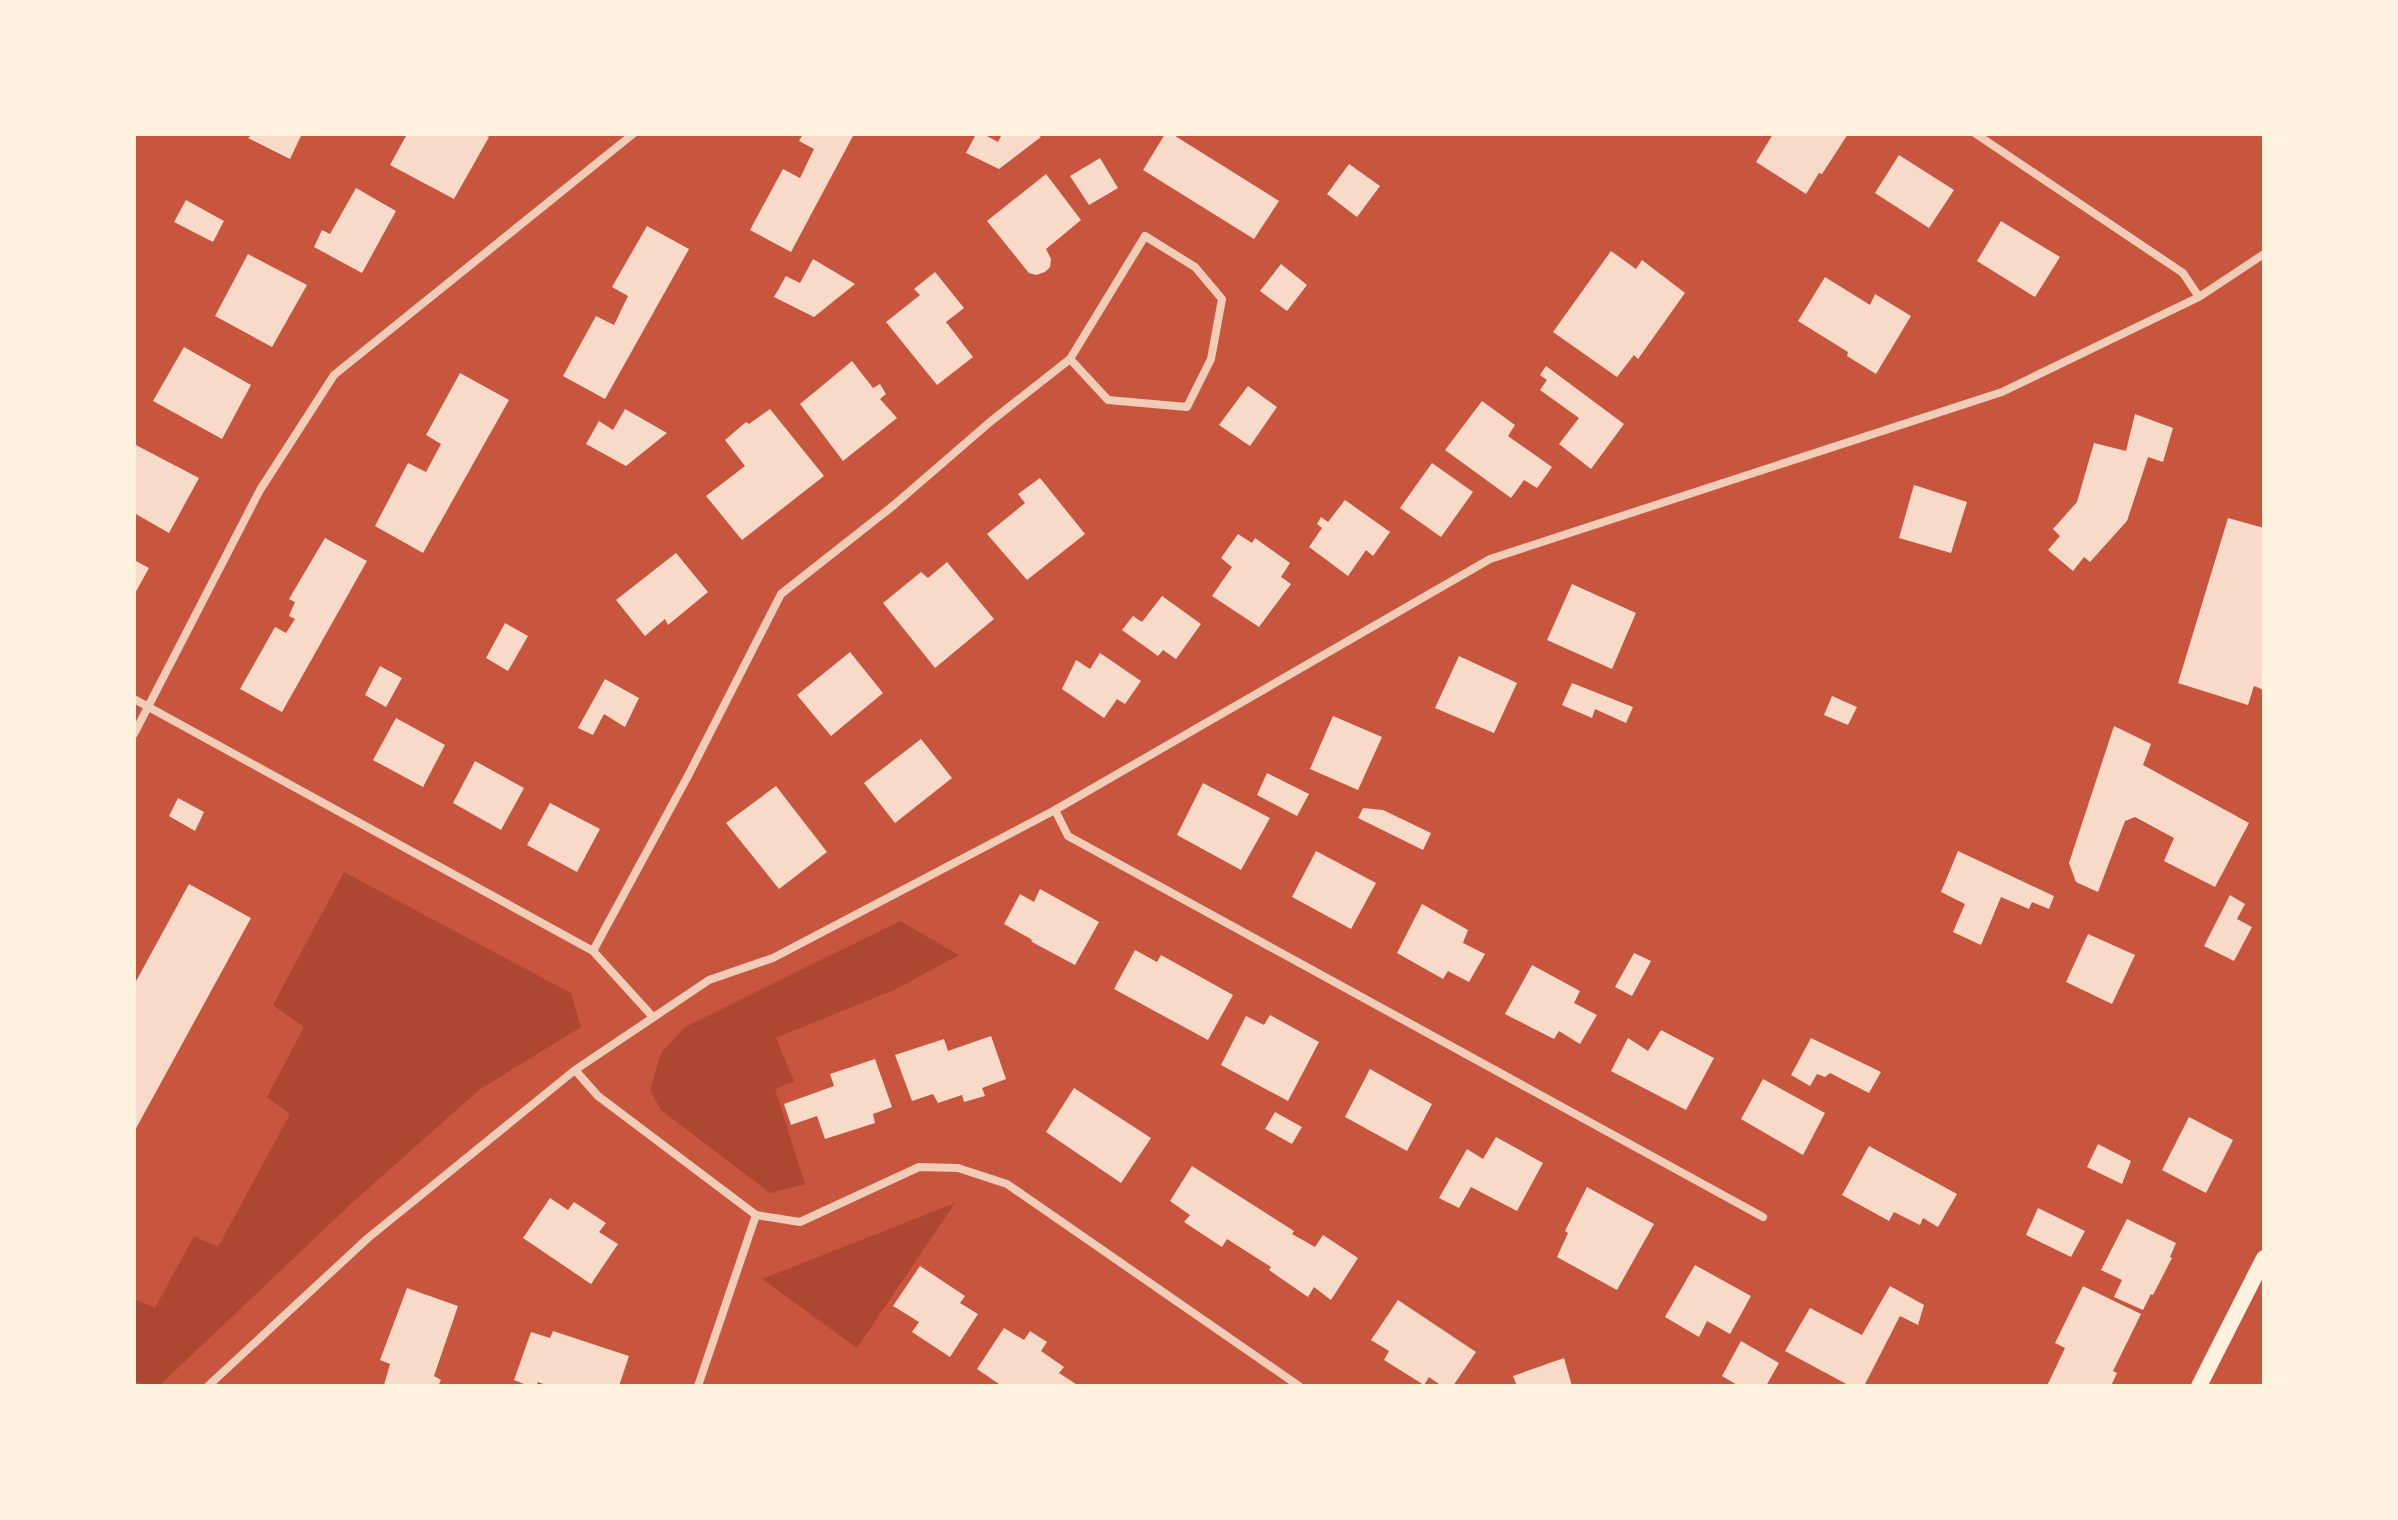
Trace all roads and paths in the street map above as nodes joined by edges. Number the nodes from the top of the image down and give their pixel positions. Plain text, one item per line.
1 (633, 134) edge
2 (1976, 134) edge
3 (2264, 254) edge
4 (2199, 297) junction
5 (1070, 359) junction
6 (134, 699) edge
7 (149, 708) junction
8 (134, 734) edge
9 (1055, 810) junction
10 (593, 951) junction
11 (652, 1016) junction
12 (575, 1070) junction
13 (756, 1215) junction
14 (1763, 1217) dead end
15 (2264, 1258) edge
16 (208, 1386) edge
17 (698, 1386) edge
18 (1299, 1386) edge
19 (2199, 1386) edge

1 - 7 street
2 - 4 street
3 - 4 street
4 - 9 street
5 - 5 street
5 - 10 street
6 - 7 street
7 - 8 street
7 - 10 street
9 - 11 street
9 - 14 street
10 - 11 street
11 - 12 street
12 - 13 street
12 - 16 street
13 - 17 street
13 - 18 street
15 - 19 main road

